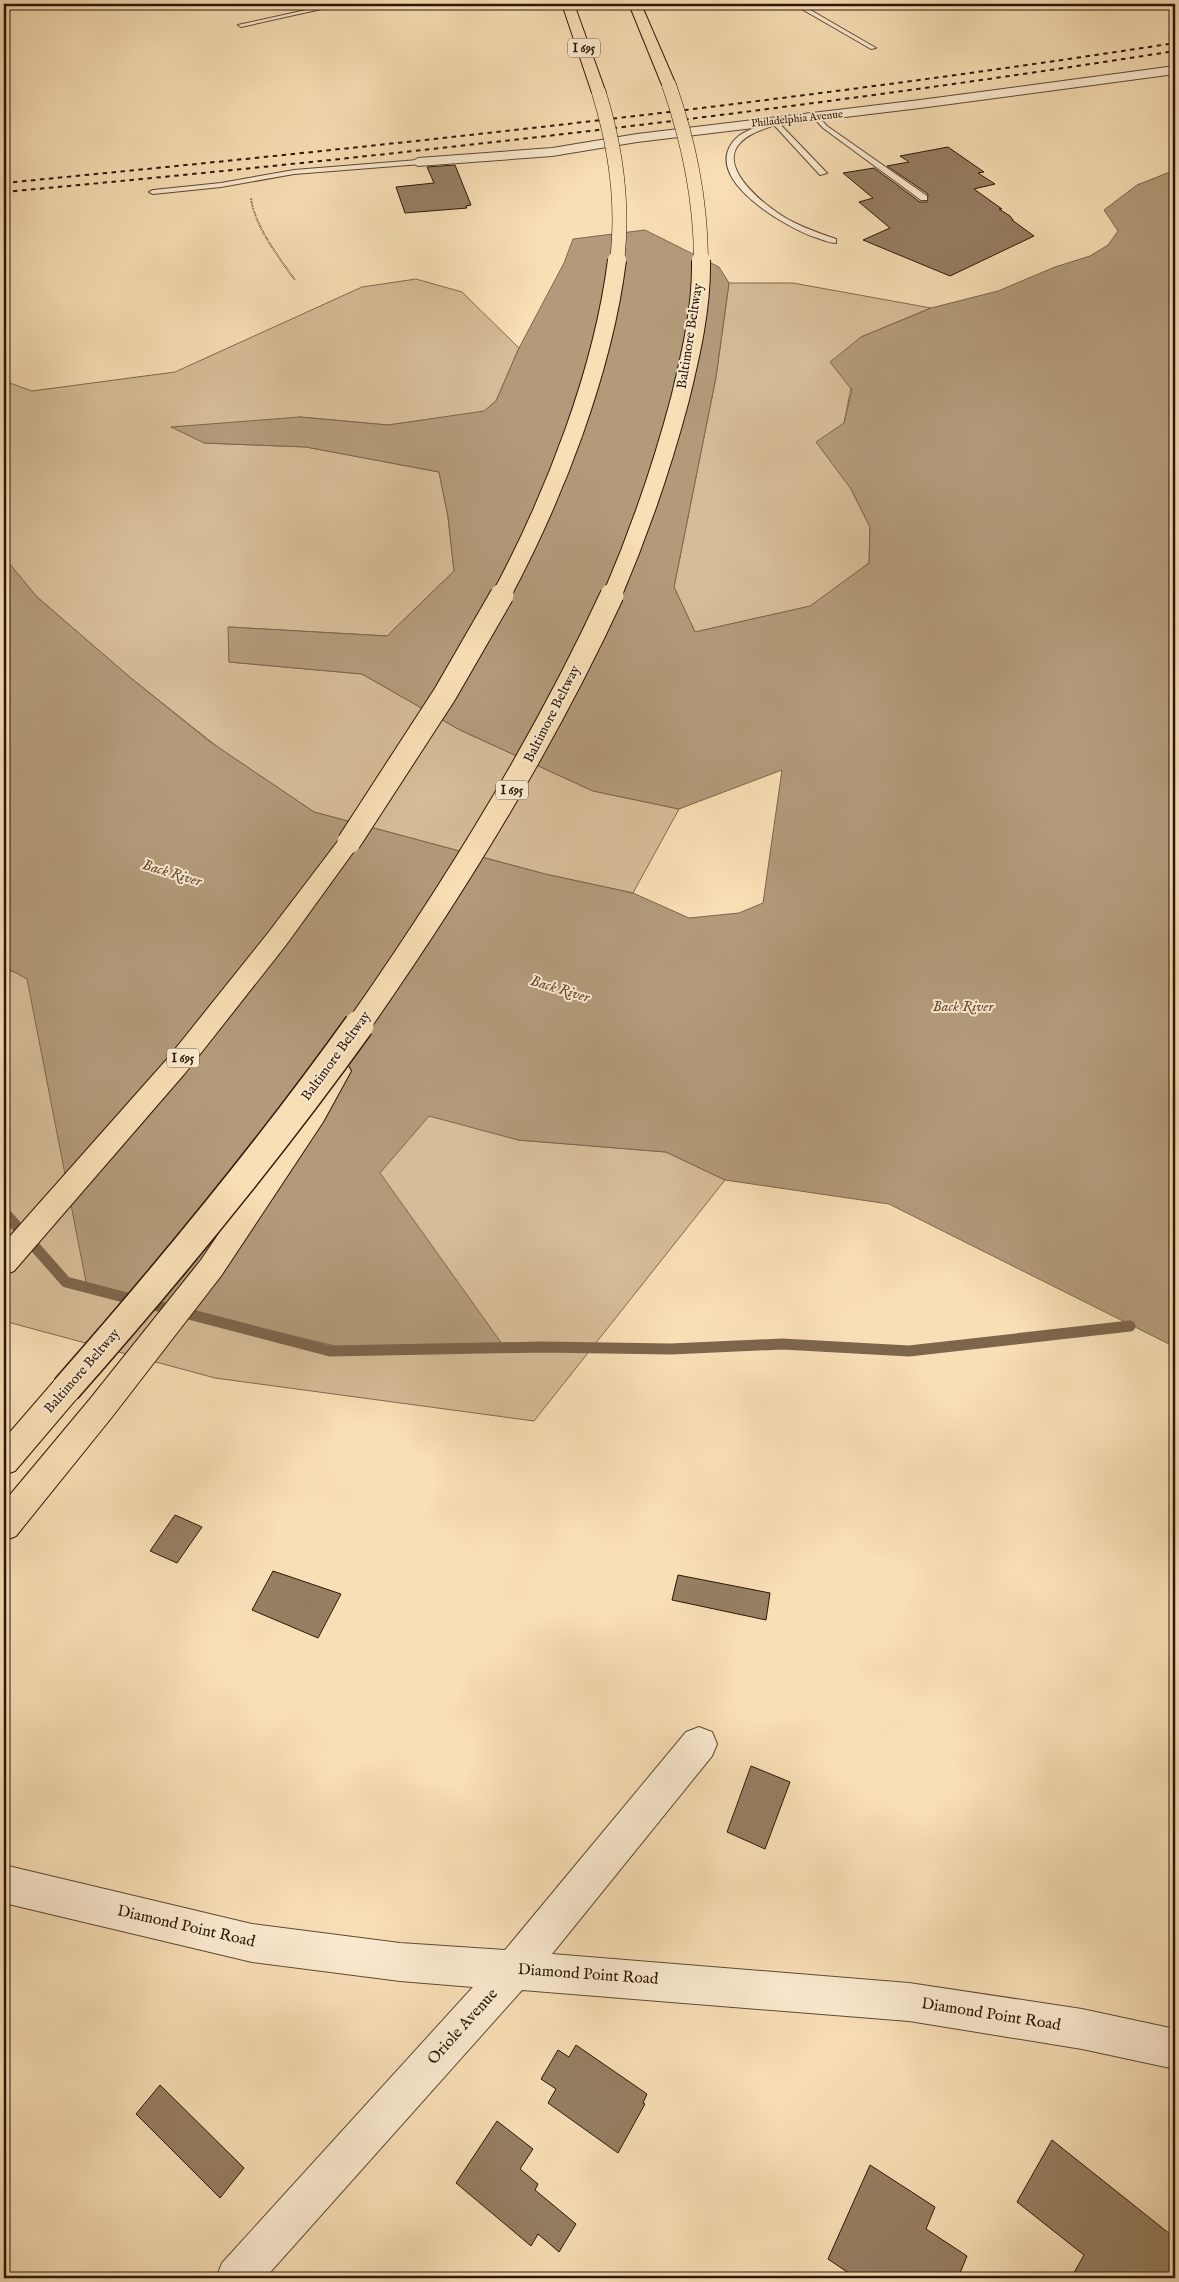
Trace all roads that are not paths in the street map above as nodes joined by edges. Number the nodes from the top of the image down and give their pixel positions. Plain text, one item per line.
1 (341, 4) edge
2 (568, 4) edge
3 (635, 4) edge
4 (796, 4) edge
5 (242, 25) dead end
6 (873, 48) dead end
7 (1175, 70) edge
8 (816, 117) junction
9 (775, 122) junction
10 (418, 162) joint
11 (823, 173) dead end
12 (153, 192) dead end
13 (924, 198) dead end
14 (833, 241) dead end
15 (390, 981) junction
16 (4, 1263) edge
17 (4, 1461) edge
18 (4, 1526) edge
19 (699, 1744) dead end
20 (4, 1884) edge
21 (514, 1970) junction
22 (1175, 2049) edge
23 (237, 2278) edge

1 - 5 lane
2 - 16 highway, I 695, bridge
3 - 15 highway, Baltimore Beltway / I 695, bridge
4 - 6 lane
7 - 8 street, Philadelphia Avenue
8 - 9 street, Philadelphia Avenue
8 - 13 lane
9 - 10 street, Philadelphia Avenue
9 - 11 lane
9 - 14 lane
10 - 12 lane
15 - 17 highway, Baltimore Beltway / I 695, bridge
15 - 18 highway, bridge
19 - 21 street, Oriole Avenue
20 - 21 street, Diamond Point Road
21 - 22 street, Diamond Point Road
21 - 23 street, Oriole Avenue

